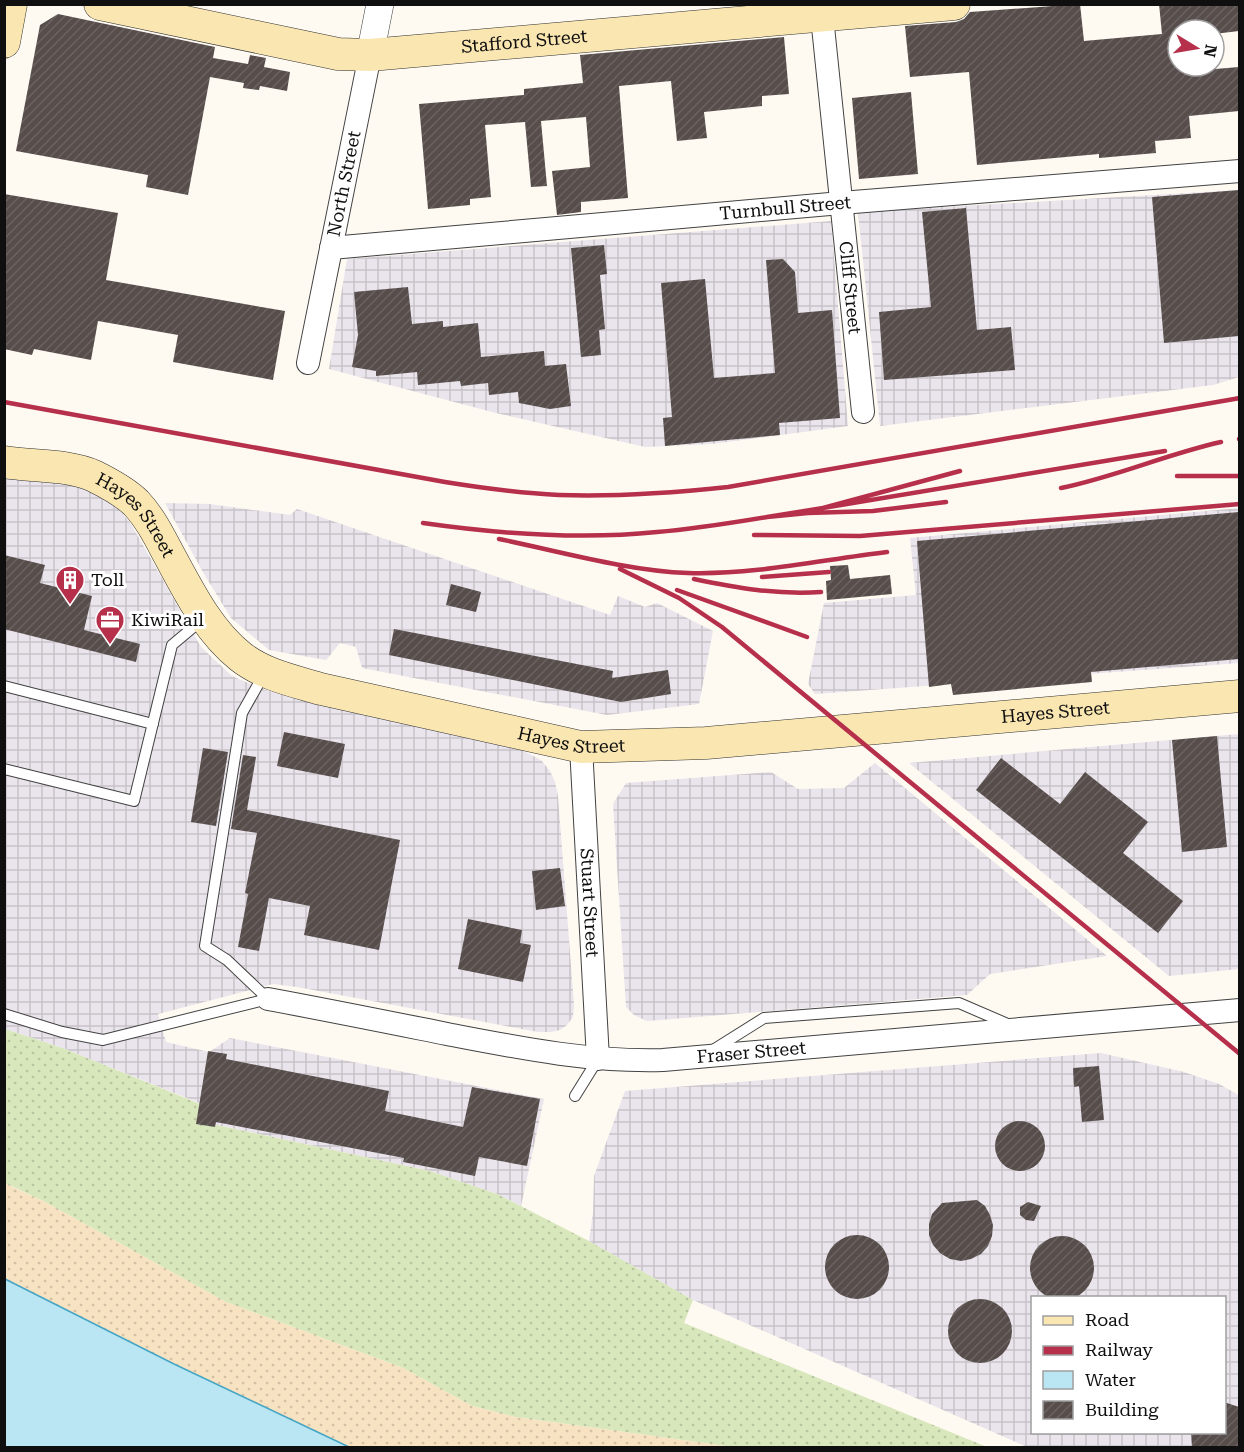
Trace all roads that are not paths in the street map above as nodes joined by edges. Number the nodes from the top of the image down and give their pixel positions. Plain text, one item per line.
1 (11, 4) edge
2 (100, 4) edge
3 (380, 4) edge
4 (954, 4) edge
5 (822, 17) junction
6 (4, 42) edge
7 (370, 55) junction
8 (1239, 171) edge
9 (841, 203) junction
10 (331, 248) junction
11 (308, 363) dead end
12 (863, 412) dead end
13 (4, 462) edge
14 (205, 617) junction
15 (266, 671) junction
16 (4, 686) edge
17 (1239, 696) edge
18 (153, 724) junction
19 (580, 747) junction
20 (4, 769) edge
21 (268, 999) junction
22 (1239, 1010) edge
23 (4, 1014) edge
24 (1021, 1029) junction
25 (703, 1057) junction
26 (598, 1059) junction
27 (575, 1096) dead end

1 - 6 main road
2 - 7 main road, Stafford Street
3 - 7 street, North Street
4 - 5 main road, Stafford Street
5 - 7 main road, Stafford Street
5 - 9 street, Cliff Street
7 - 10 street, North Street
8 - 9 street, Turnbull Street
9 - 10 street, Turnbull Street
9 - 12 street, Cliff Street
10 - 11 street, North Street
13 - 14 main road, Hayes Street
14 - 15 main road, Hayes Street
14 - 18 lane
15 - 19 main road, Hayes Street
15 - 21 lane
16 - 18 lane
17 - 19 main road, Hayes Street
18 - 20 lane
19 - 26 street, Stuart Street
21 - 23 lane
21 - 26 street, Fraser Street
22 - 24 street, Fraser Street
24 - 25 street, Fraser Street
24 - 25 lane
25 - 26 street, Fraser Street
26 - 27 lane

